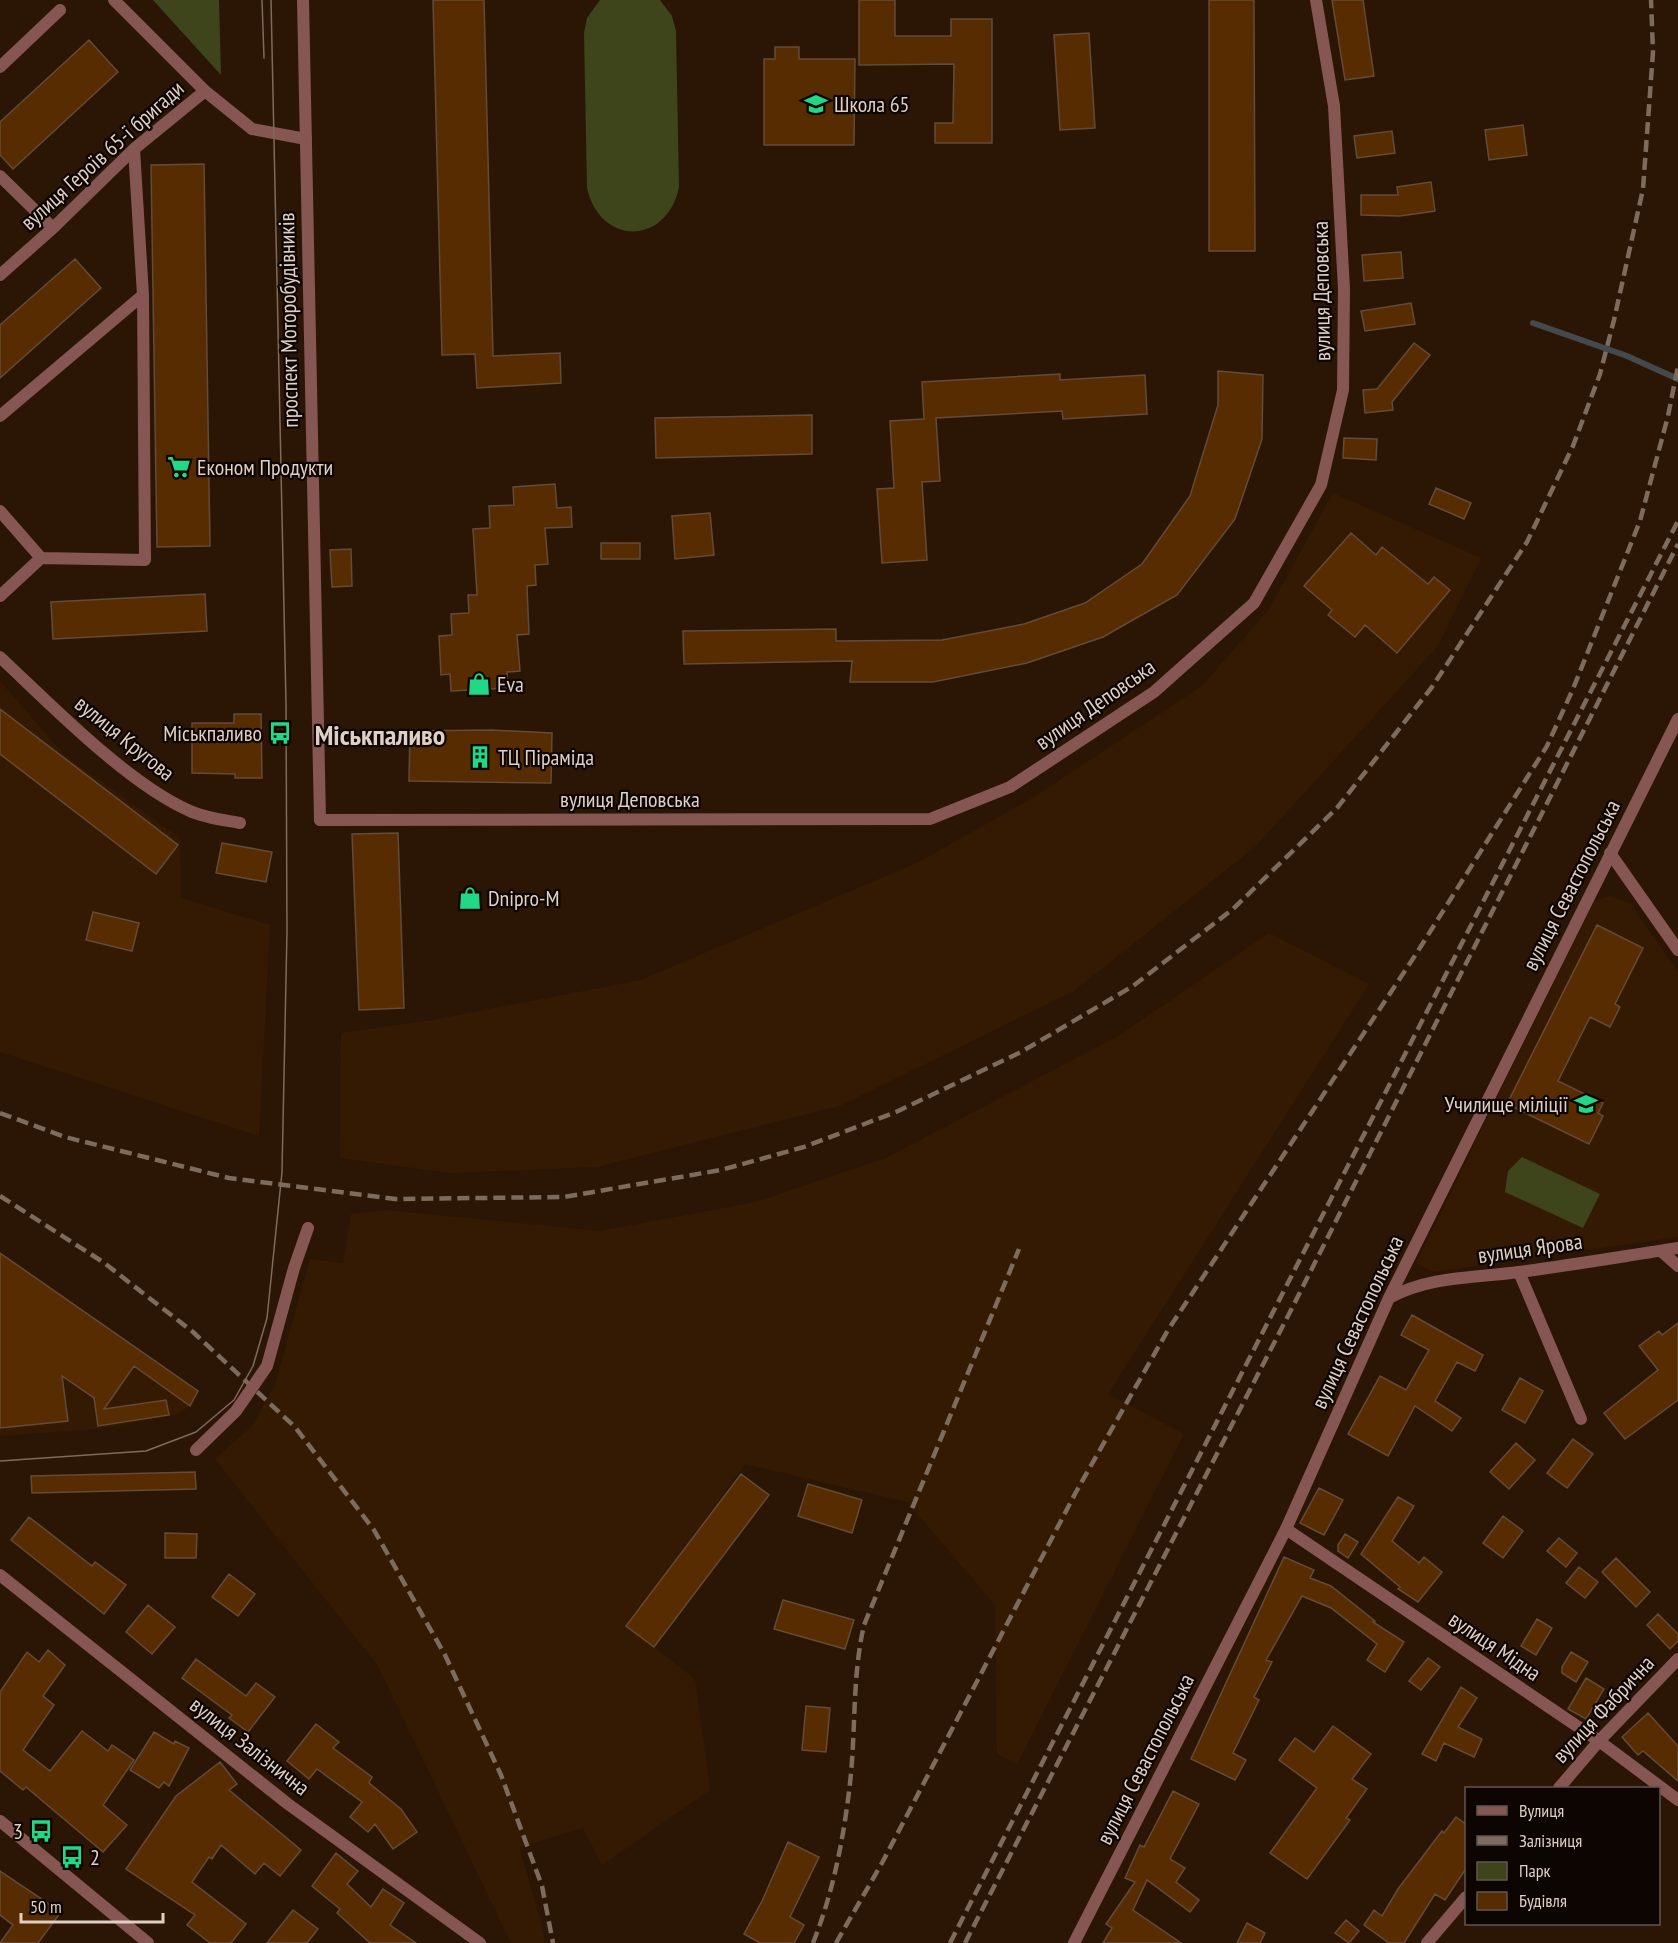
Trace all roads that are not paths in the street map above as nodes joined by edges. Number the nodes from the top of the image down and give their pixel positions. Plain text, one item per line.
1 (114, 0) edge
2 (303, 0) edge
3 (1316, 0) edge
4 (60, 10) dead end
5 (0, 67) edge
6 (205, 91) junction
7 (306, 139) junction
8 (134, 149) junction
9 (0, 176) edge
10 (53, 228) junction
11 (0, 275) edge
12 (143, 295) junction
13 (0, 416) edge
14 (0, 511) edge
15 (41, 558) junction
16 (0, 596) edge
17 (0, 657) edge
18 (1678, 719) edge
19 (320, 820) joint
20 (240, 823) dead end
21 (1610, 853) junction
22 (1678, 950) edge
23 (308, 1228) dead end
24 (1678, 1248) edge
25 (1660, 1251) junction
26 (1678, 1266) edge
27 (1519, 1272) junction
28 (1389, 1298) junction
29 (1581, 1419) dead end
30 (195, 1450) dead end
31 (1286, 1529) junction
32 (0, 1575) edge
33 (1678, 1659) edge
34 (1599, 1742) junction
35 (1560, 1787) edge
36 (1678, 1800) edge
37 (0, 1821) edge
38 (1465, 1899) edge
39 (147, 1943) edge
40 (480, 1943) edge
41 (1074, 1943) edge
42 (1427, 1943) edge

1 - 6 street
2 - 7 street, проспект Моторобудівників
3 - 19 street, вулиця Деповська
4 - 5 street
6 - 7 street
6 - 8 street, вулиця Героїв 65-ї бригади
7 - 19 street, проспект Моторобудівників
8 - 10 street, вулиця Героїв 65-ї бригади
8 - 12 street
9 - 10 street
10 - 11 street, вулиця Героїв 65-ї бригади
12 - 13 street
12 - 15 street
14 - 15 street
15 - 16 street
17 - 20 street, вулиця Кругова
18 - 21 street, вулиця Севастопольська
21 - 22 street
21 - 28 street, вулиця Севастопольська
23 - 30 street, bridge
24 - 25 street, вулиця Ярова
25 - 26 street
25 - 27 street, вулиця Ярова
27 - 28 street, вулиця Ярова
27 - 29 street
28 - 31 street, вулиця Севастопольська
31 - 34 street, вулиця Мідна
31 - 41 street, вулиця Севастопольська
32 - 40 street, вулиця Залізнична
33 - 34 street, вулиця Фабрична
34 - 35 street, вулиця Фабрична
34 - 36 street, вулиця Мідна
37 - 39 street
38 - 42 street

